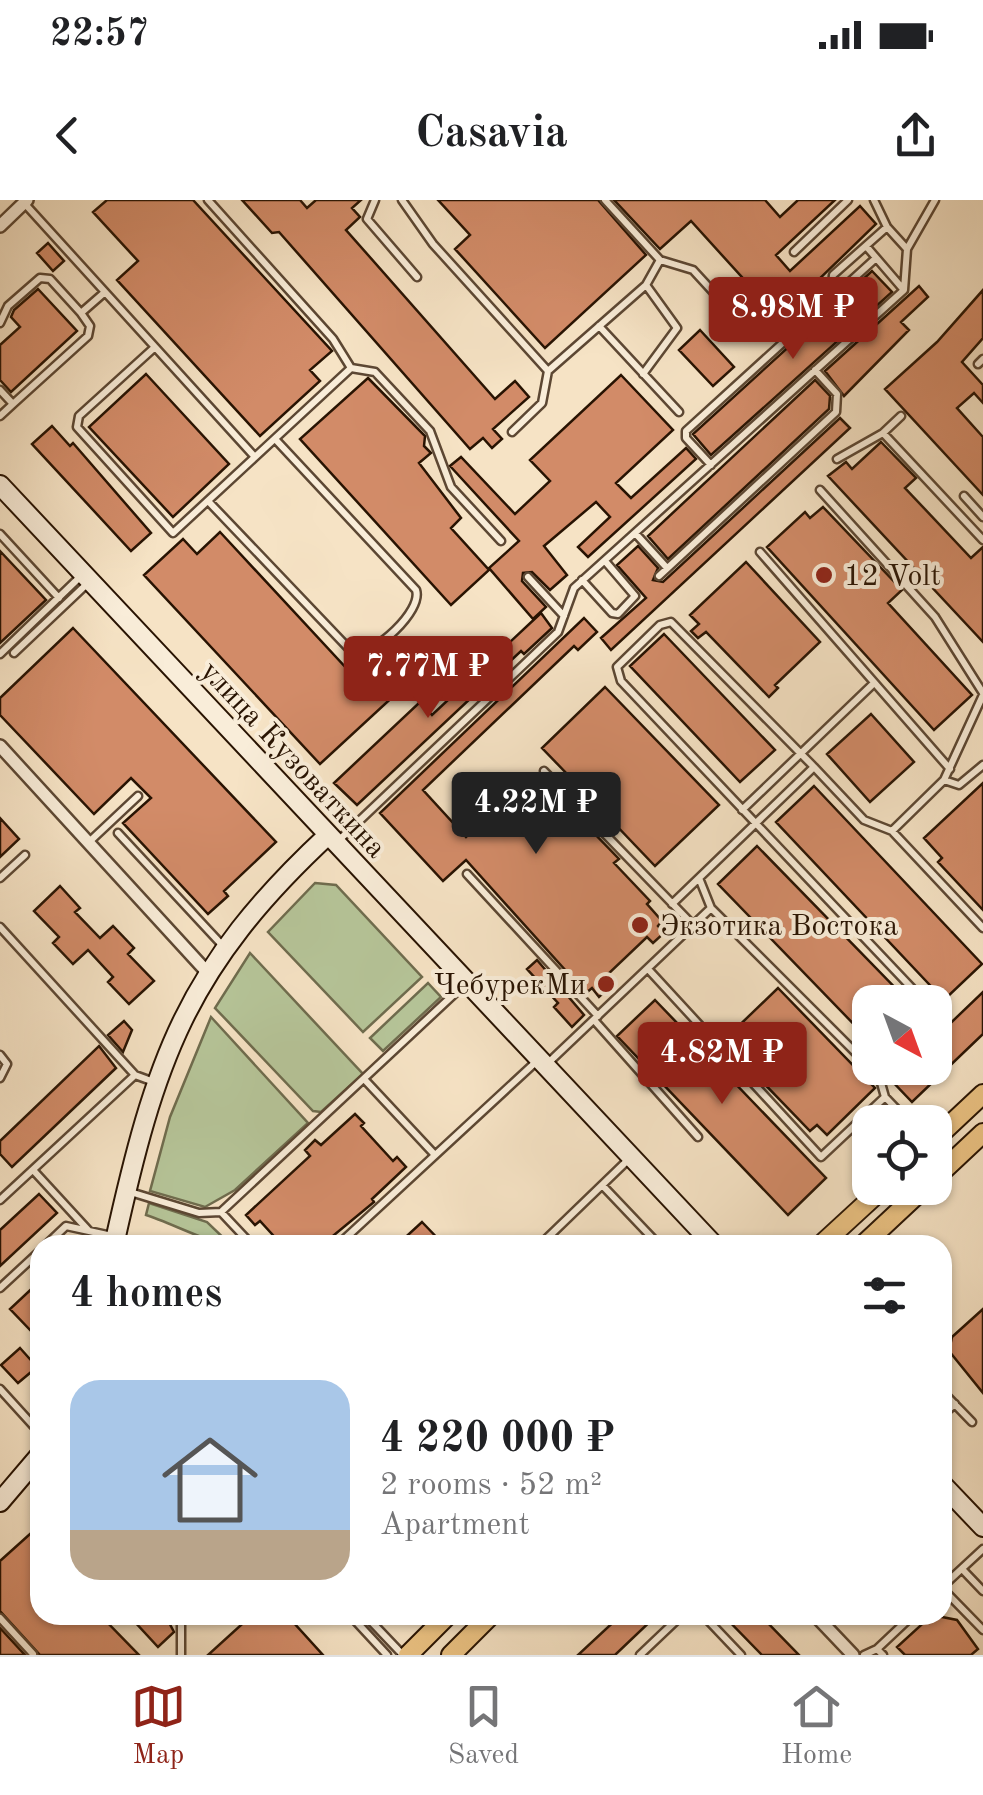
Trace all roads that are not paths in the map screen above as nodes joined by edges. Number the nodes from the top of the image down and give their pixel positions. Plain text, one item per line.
1 (208, 200) edge
2 (375, 200) edge
3 (402, 200) edge
4 (605, 200) edge
5 (848, 200) edge
6 (874, 200) edge
7 (935, 200) edge
8 (26, 202) edge
9 (0, 226) edge
10 (887, 227) junction
11 (866, 246) junction
12 (907, 250) junction
13 (794, 252) dead end
14 (876, 258) junction
15 (660, 260) junction
16 (417, 277) dead end
17 (646, 285) junction
18 (904, 290) junction
19 (104, 292) junction
20 (831, 299) junction
21 (81, 313) junction
22 (0, 323) edge
23 (599, 326) junction
24 (750, 332) dead end
25 (155, 347) junction
26 (351, 368) junction
27 (815, 370) junction
28 (548, 372) junction
29 (643, 374) junction
30 (0, 390) edge
31 (13, 404) junction
32 (679, 412) dead end
33 (0, 416) edge
34 (901, 416) dead end
35 (512, 432) dead end
36 (883, 433) junction
37 (275, 438) junction
38 (256, 457) junction
39 (837, 458) dead end
40 (711, 464) junction
41 (0, 485) edge
42 (820, 490) dead end
43 (964, 496) dead end
44 (208, 500) junction
45 (983, 517) edge
46 (635, 532) junction
47 (0, 534) edge
48 (983, 540) edge
49 (501, 541) dead end
50 (760, 552) dead end
51 (604, 560) junction
52 (668, 568) junction
53 (659, 576) dead end
54 (528, 577) dead end
55 (86, 578) junction
56 (582, 580) junction
57 (59, 598) junction
58 (564, 616) junction
59 (14, 653) dead end
60 (0, 654) edge
61 (872, 685) junction
62 (983, 694) edge
63 (0, 746) edge
64 (800, 754) junction
65 (983, 765) edge
66 (814, 768) junction
67 (950, 769) junction
68 (544, 772) dead end
69 (944, 780) junction
70 (138, 796) dead end
71 (742, 810) junction
72 (755, 824) junction
73 (892, 830) junction
74 (118, 833) dead end
75 (331, 840) junction
76 (88, 842) junction
77 (26, 855) dead end
78 (467, 874) dead end
79 (0, 878) edge
80 (699, 878) junction
81 (672, 904) junction
82 (711, 908) junction
83 (693, 925) junction
84 (0, 927) edge
85 (983, 928) edge
86 (224, 947) junction
87 (648, 969) junction
88 (207, 972) junction
89 (467, 983) junction
90 (909, 985) edge
91 (596, 1018) junction
92 (852, 1049) edge
93 (0, 1055) edge
94 (542, 1063) junction
95 (135, 1075) junction
96 (0, 1078) edge
97 (364, 1079) junction
98 (155, 1083) junction
99 (881, 1085) edge
100 (983, 1094) edge
101 (885, 1098) junction
102 (892, 1105) edge
103 (952, 1122) edge
104 (983, 1133) edge
105 (698, 1137) dead end
106 (434, 1154) junction
107 (631, 1157) junction
108 (952, 1162) edge
109 (33, 1170) junction
110 (602, 1185) junction
111 (126, 1191) junction
112 (0, 1200) edge
113 (865, 1205) edge
114 (906, 1205) edge
115 (221, 1212) junction
116 (76, 1217) junction
117 (66, 1226) junction
118 (90, 1231) junction
119 (57, 1235) edge
120 (100, 1235) edge
121 (116, 1235) edge
122 (243, 1235) edge
123 (349, 1235) edge
124 (550, 1235) edge
125 (650, 1235) edge
126 (705, 1235) edge
127 (832, 1235) edge
128 (874, 1235) edge
129 (30, 1260) edge
130 (0, 1288) edge
131 (0, 1389) edge
132 (952, 1401) edge
133 (955, 1404) junction
134 (952, 1407) edge
135 (30, 1422) edge
136 (972, 1422) dead end
137 (30, 1466) edge
138 (952, 1494) edge
139 (2, 1496) edge
140 (983, 1527) edge
141 (983, 1549) edge
142 (962, 1569) junction
143 (952, 1578) edge
144 (983, 1591) edge
145 (952, 1597) edge
146 (0, 1618) edge
147 (180, 1625) edge
148 (359, 1625) edge
149 (376, 1625) edge
150 (437, 1625) edge
151 (481, 1625) edge
152 (672, 1625) edge
153 (713, 1625) edge
154 (824, 1625) edge
155 (904, 1625) edge
156 (983, 1630) edge
157 (880, 1652) edge
158 (33, 1654) edge
159 (180, 1655) edge
160 (387, 1655) edge
161 (405, 1655) edge
162 (451, 1655) edge
163 (640, 1655) edge
164 (742, 1655) edge
165 (853, 1655) edge
166 (864, 1655) edge

1 - 26 lane
2 - 16 lane
3 - 28 lane
4 - 15 lane
5 - 13 lane
6 - 10 lane
7 - 12 lane
8 - 9 street
8 - 19 lane
10 - 11 lane
10 - 12 lane
11 - 14 lane
11 - 20 lane
12 - 18 lane
14 - 18 lane
14 - 20 lane
15 - 17 lane
15 - 24 lane
17 - 23 lane
17 - 29 lane
18 - 27 lane
19 - 21 lane
19 - 25 lane
20 - 40 lane
21 - 22 lane
21 - 31 lane
23 - 28 lane
23 - 29 lane
25 - 38 lane
25 - 44 lane
26 - 37 lane
26 - 49 lane
27 - 40 lane
27 - 52 lane
28 - 35 lane
29 - 32 lane
30 - 31 lane
31 - 33 lane
34 - 36 lane
36 - 39 lane
36 - 48 lane
37 - 38 lane
37 - 44 lane
38 - 44 lane
40 - 46 lane
41 - 55 main road, улица Кузоваткина
42 - 62 lane
43 - 45 lane
46 - 51 lane
46 - 52 lane
47 - 57 lane
50 - 61 lane
51 - 56 lane
51 - 56 lane
52 - 53 lane
54 - 58 lane
55 - 57 lane
55 - 59 lane
55 - 75 main road, улица Кузоваткина
56 - 58 lane
57 - 60 lane
58 - 75 lane
61 - 64 lane
61 - 67 lane
62 - 67 lane
63 - 76 street
64 - 66 lane
64 - 71 lane
64 - 71 lane
65 - 69 lane
66 - 72 lane
66 - 73 lane
67 - 69 lane
68 - 81 lane
69 - 73 lane
70 - 76 lane
71 - 72 lane
72 - 80 lane
72 - 90 lane
73 - 85 lane
74 - 86 lane
75 - 86 main road
75 - 89 main road, улица Кузоваткина
76 - 88 street
77 - 79 lane
78 - 91 lane
80 - 81 lane
80 - 82 lane
81 - 83 lane
82 - 83 lane
82 - 92 lane
83 - 87 lane
84 - 95 lane
86 - 88 main road
87 - 91 lane
87 - 101 lane
88 - 98 main road
89 - 94 main road, улица Кузоваткина
89 - 97 lane
91 - 94 lane
91 - 105 lane
93 - 96 lane
94 - 106 lane
94 - 107 main road, улица Кузоваткина
95 - 98 lane
95 - 109 lane
97 - 106 lane
97 - 115 lane
98 - 111 main road
99 - 101 lane
100 - 103 main road
101 - 102 lane
104 - 108 main road
106 - 123 lane
107 - 110 lane
107 - 126 main road, улица Кузоваткина
109 - 112 lane
109 - 116 lane
110 - 124 lane
110 - 125 lane
111 - 115 lane
111 - 121 main road
113 - 127 main road
114 - 128 main road
115 - 122 lane
116 - 117 lane
116 - 118 lane
117 - 118 lane
117 - 119 lane
118 - 120 lane
129 - 130 lane
131 - 135 lane
132 - 133 lane
133 - 134 lane
133 - 136 lane
137 - 139 main road
138 - 140 main road
141 - 142 lane
142 - 143 lane
142 - 144 lane
145 - 156 lane
146 - 158 lane
147 - 159 lane
148 - 160 lane
149 - 161 lane
150 - 161 main road
151 - 162 main road
152 - 163 lane
153 - 164 lane
154 - 165 street
155 - 157 lane
157 - 166 lane

